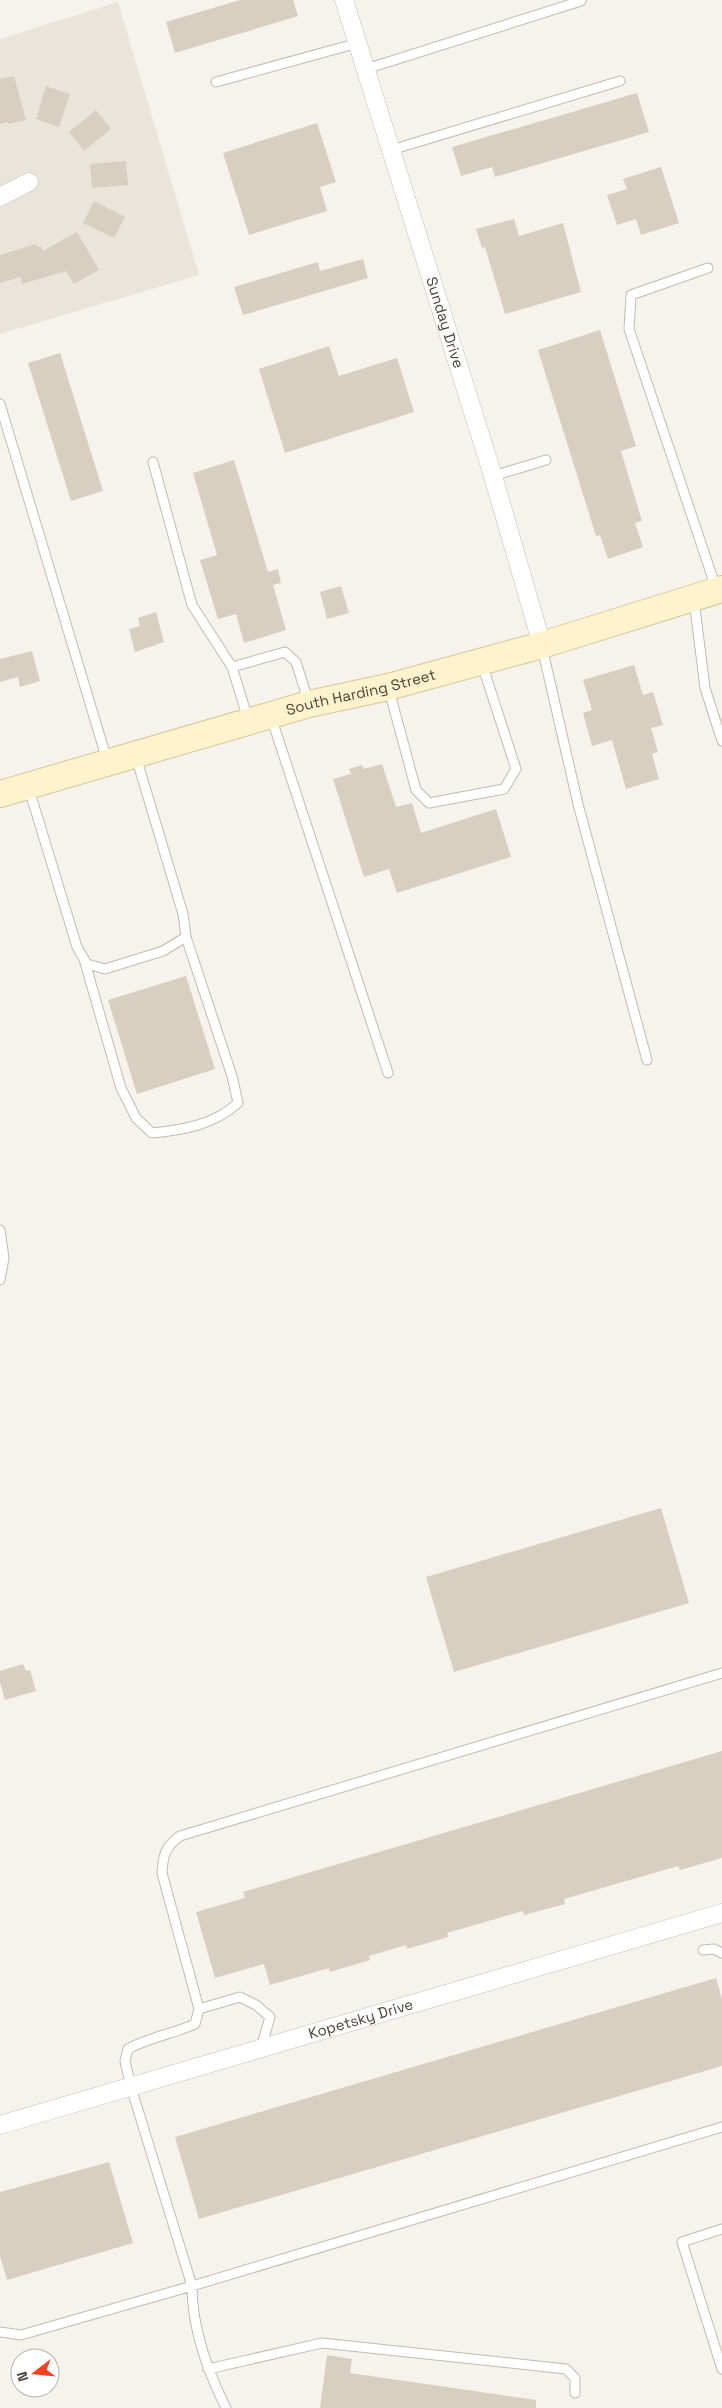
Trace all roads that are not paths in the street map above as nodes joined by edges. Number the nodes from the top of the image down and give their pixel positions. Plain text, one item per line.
1 (344, 0) edge
2 (581, 1) edge
3 (358, 43) junction
4 (366, 69) junction
5 (620, 81) dead end
6 (216, 82) dead end
7 (392, 150) junction
8 (29, 182) dead end
9 (0, 197) edge
10 (708, 268) dead end
11 (0, 404) edge
12 (546, 460) dead end
13 (153, 462) dead end
14 (493, 476) junction
15 (711, 592) edge
16 (542, 645) junction
17 (481, 661) junction
18 (232, 667) junction
19 (388, 687) junction
20 (309, 704) junction
21 (260, 719) junction
22 (722, 741) edge
23 (135, 755) junction
24 (108, 763) junction
25 (28, 786) junction
26 (0, 794) edge
27 (186, 938) junction
28 (84, 958) junction
29 (647, 1060) dead end
30 (388, 1073) dead end
31 (0, 1230) edge
32 (0, 1280) edge
33 (722, 1673) edge
34 (722, 1913) edge
35 (703, 1950) dead end
36 (722, 1953) edge
37 (199, 2008) junction
38 (261, 2048) junction
39 (131, 2087) junction
40 (0, 2125) edge
41 (722, 2128) edge
42 (722, 2229) edge
43 (192, 2286) junction
44 (0, 2332) edge
45 (208, 2369) junction
46 (722, 2369) edge
47 (575, 2393) dead end
48 (226, 2408) edge

1 - 3 street, Sunday Drive
2 - 4 lane
3 - 4 street, Sunday Drive
3 - 6 lane
4 - 7 street, Sunday Drive
5 - 7 lane
7 - 14 street, Sunday Drive
8 - 9 street
10 - 15 lane
11 - 24 lane
12 - 14 lane
13 - 18 lane
14 - 16 street, Sunday Drive
15 - 16 street, South Harding Street
15 - 22 lane
16 - 17 street, South Harding Street
16 - 29 lane
17 - 19 street, South Harding Street
17 - 19 lane
18 - 20 lane
18 - 21 lane
19 - 20 street, South Harding Street
20 - 21 street, South Harding Street
21 - 23 street, South Harding Street
21 - 30 lane
23 - 24 street, South Harding Street
23 - 27 lane
24 - 25 street, South Harding Street
25 - 26 street, South Harding Street
25 - 28 lane
27 - 28 lane
27 - 28 lane
31 - 32 lane
33 - 37 lane
34 - 38 street, Kopetsky Drive
35 - 36 lane
37 - 38 lane
37 - 39 lane
38 - 39 street, Kopetsky Drive
39 - 40 street, Kopetsky Drive
39 - 43 lane
41 - 43 lane
42 - 46 lane
43 - 44 lane
43 - 45 lane
45 - 47 lane
45 - 48 lane

